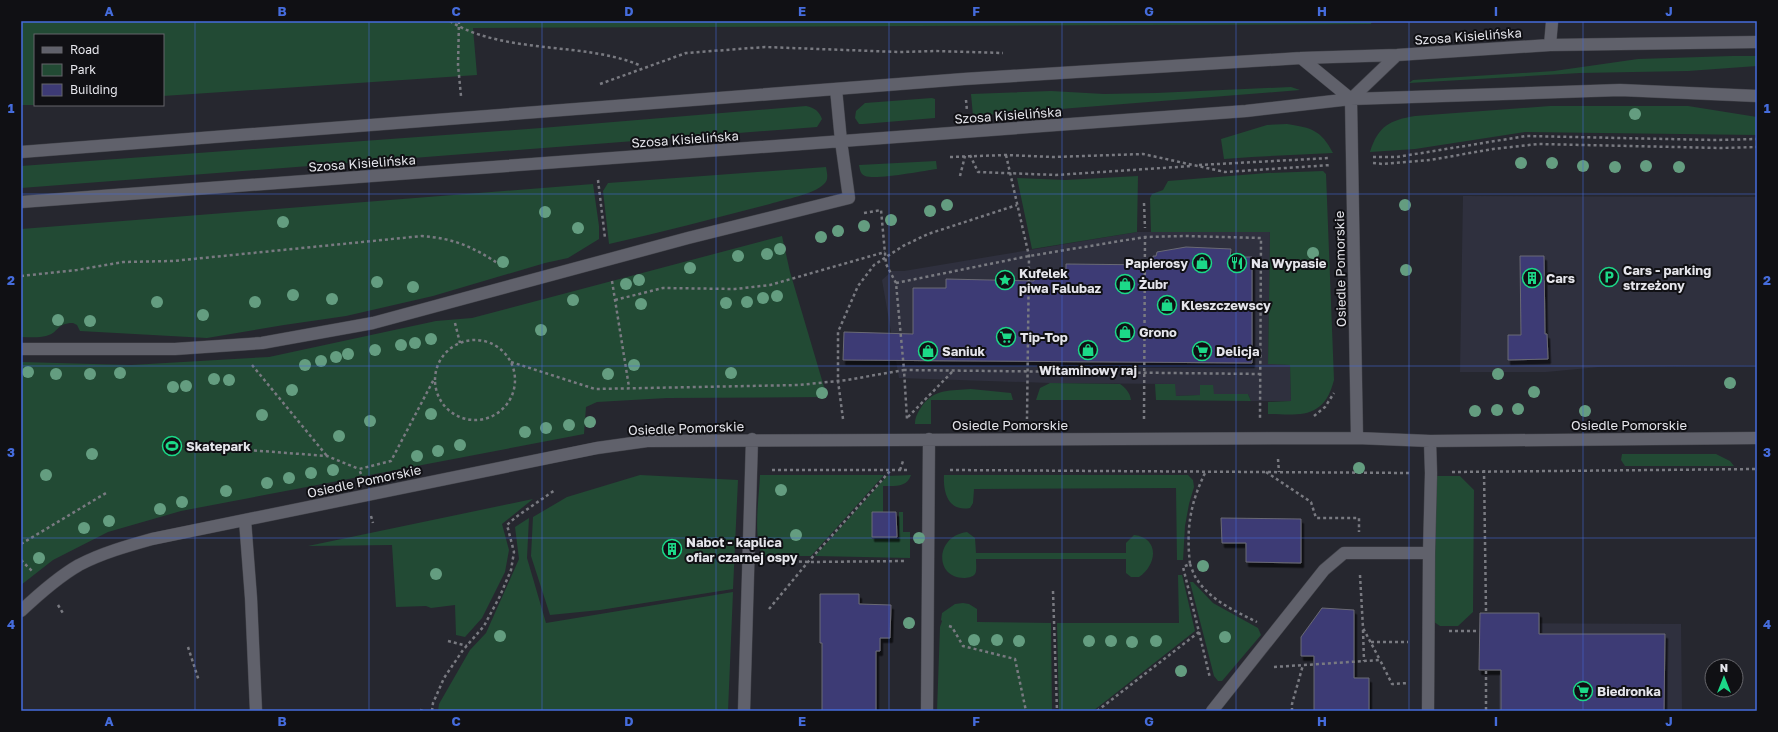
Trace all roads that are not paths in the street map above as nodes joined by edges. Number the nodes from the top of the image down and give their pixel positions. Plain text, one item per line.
1 (1552, 22) dead end
2 (1757, 42) edge
3 (1550, 45) junction
4 (1396, 55) junction
5 (1302, 58) junction
6 (836, 89) junction
7 (1757, 96) edge
8 (1351, 99) junction
9 (841, 141) junction
10 (21, 152) edge
11 (21, 202) edge
12 (21, 349) edge
13 (1357, 438) junction
14 (1757, 438) edge
15 (752, 439) junction
16 (929, 439) junction
17 (1430, 441) junction
18 (245, 520) junction
19 (1429, 553) junction
20 (21, 611) edge
21 (1214, 708) edge
22 (256, 711) edge
23 (744, 711) edge
24 (927, 711) edge
25 (1428, 711) edge

1 - 3 street
2 - 3 street, Szosa Kisielińska
3 - 4 street, Szosa Kisielińska
4 - 5 street, Szosa Kisielińska
4 - 8 street
5 - 6 street, Szosa Kisielińska
5 - 8 street
6 - 9 street
6 - 10 street, Szosa Kisielińska
7 - 8 street, Szosa Kisielińska
8 - 9 street, Szosa Kisielińska
8 - 13 street, Osiedle Pomorskie
9 - 11 street, Szosa Kisielińska
9 - 12 street
13 - 16 street, Osiedle Pomorskie
13 - 17 street, Osiedle Pomorskie
14 - 17 street, Osiedle Pomorskie
15 - 16 street, Osiedle Pomorskie
15 - 18 street, Osiedle Pomorskie
15 - 23 street
16 - 24 street
17 - 19 street
18 - 20 street, Osiedle Pomorskie
18 - 22 street
19 - 21 street
19 - 25 street

